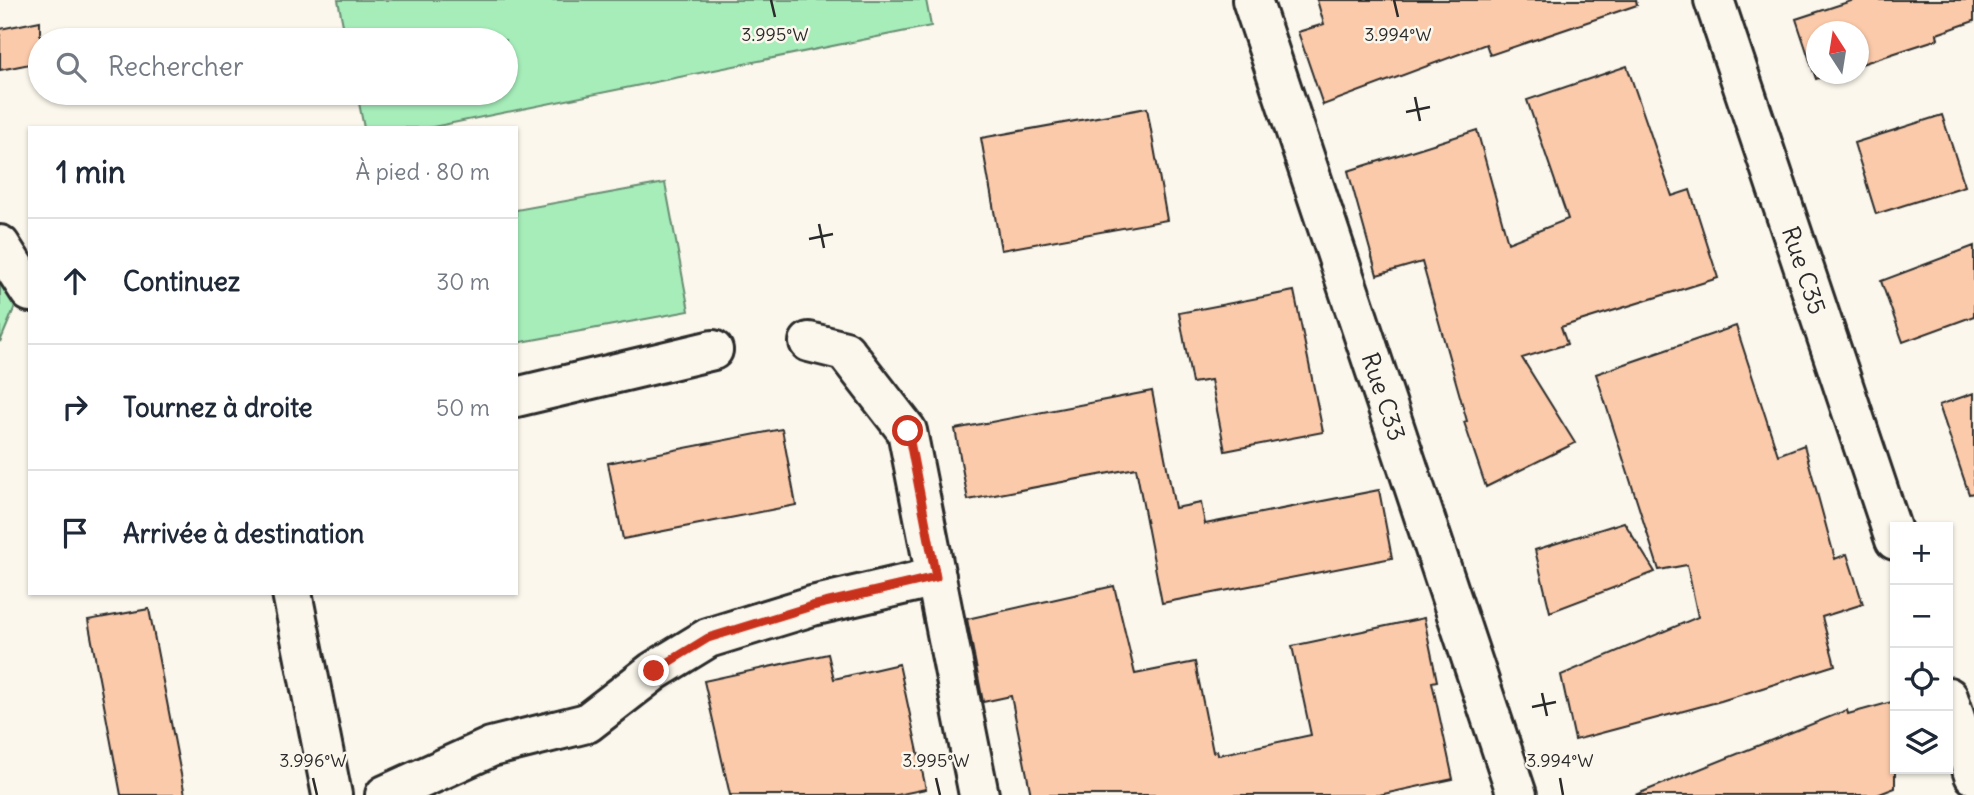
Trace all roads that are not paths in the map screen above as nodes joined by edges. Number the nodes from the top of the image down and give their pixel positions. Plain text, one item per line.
1 (1252, 0) edge
2 (1714, 0) edge
3 (0, 245) edge
4 (28, 289) edge
5 (810, 342) dead end
6 (713, 350) dead end
7 (518, 397) edge
8 (1890, 525) edge
9 (936, 577) junction
10 (292, 595) edge
11 (1953, 711) edge
12 (1974, 775) edge
13 (332, 795) edge
14 (385, 795) edge
15 (979, 795) edge
16 (1517, 795) edge

1 - 16 street, Rue C33
2 - 8 street, Rue C35
3 - 4 street
5 - 9 street
6 - 7 street
9 - 14 street
9 - 15 street
10 - 13 street
11 - 12 street

